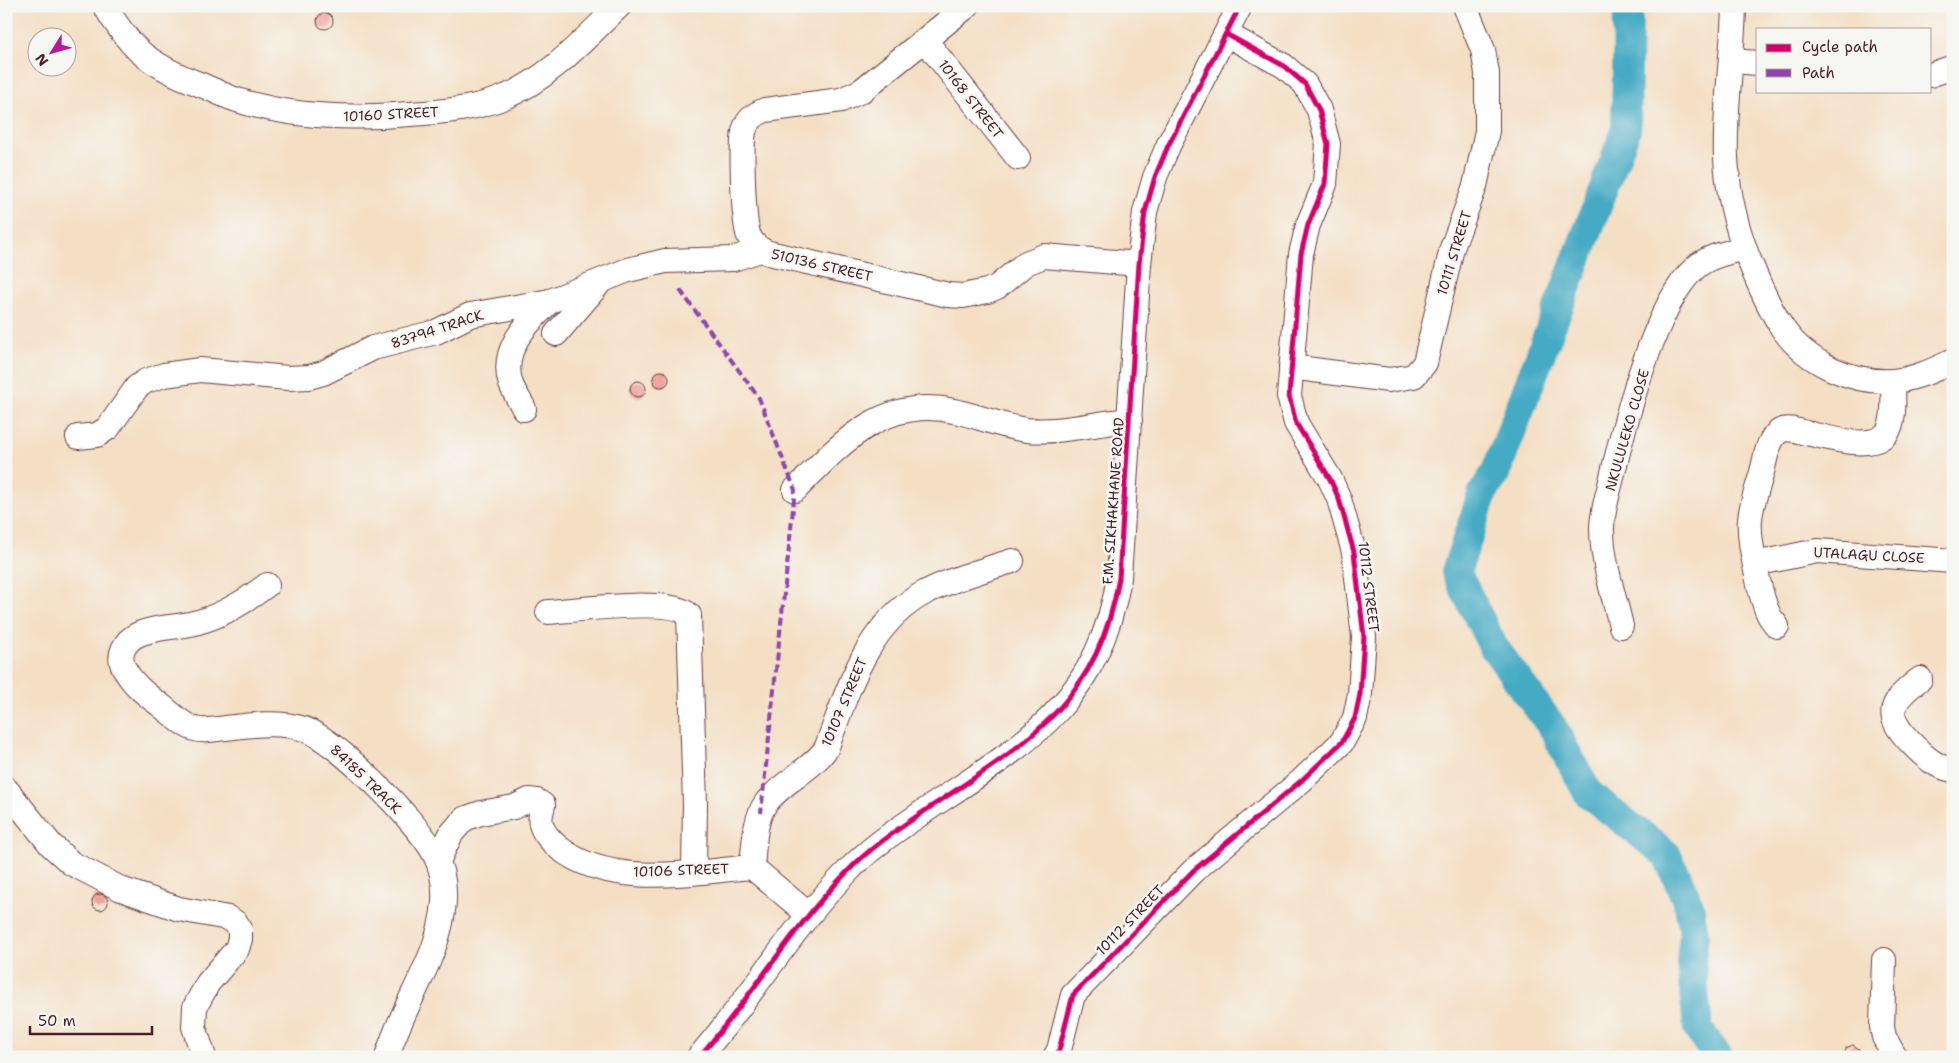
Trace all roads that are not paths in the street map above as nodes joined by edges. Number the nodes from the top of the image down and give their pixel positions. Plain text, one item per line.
1 (105, 6) edge
2 (619, 6) edge
3 (967, 6) edge
4 (1240, 6) edge
5 (1465, 6) edge
6 (1734, 6) edge
7 (1226, 34) junction
8 (925, 40) junction
9 (1732, 61) junction
10 (1756, 63) edge
11 (1953, 67) edge
12 (1932, 74) edge
13 (1018, 158) dead end
14 (1744, 248) junction
15 (760, 250) junction
16 (1139, 264) junction
17 (601, 281) junction
18 (550, 301) junction
19 (556, 334) dead end
20 (1953, 361) edge
21 (1291, 367) junction
22 (1893, 381) junction
23 (524, 409) dead end
24 (1130, 420) junction
25 (78, 437) dead end
26 (795, 490) dead end
27 (1012, 560) dead end
28 (1953, 561) edge
29 (1755, 564) junction
30 (267, 585) dead end
31 (548, 612) dead end
32 (1621, 626) dead end
33 (1777, 626) dead end
34 (1920, 678) dead end
35 (1953, 770) edge
36 (6, 789) edge
37 (438, 861) junction
38 (752, 866) junction
39 (694, 871) junction
40 (809, 915) junction
41 (1884, 960) dead end
42 (204, 1057) edge
43 (386, 1057) edge
44 (700, 1057) edge
45 (1055, 1057) edge
46 (1895, 1057) edge

1 - 2 street, 10160 STREET
3 - 8 street, 510136 STREET
4 - 7 street, F.M. SIKHAKHANE ROAD
5 - 21 street, 10111 STREET
6 - 9 street
7 - 16 street, F.M. SIKHAKHANE ROAD
7 - 21 street, 10112 STREET
8 - 13 street, 10168 STREET
8 - 15 street, 510136 STREET
9 - 10 street
9 - 14 street
11 - 12 street
14 - 22 street
14 - 32 street, NKULULEKO CLOSE
15 - 16 street, 510136 STREET
15 - 17 street, 83794 TRACK
16 - 24 street, F.M. SIKHAKHANE ROAD
17 - 18 street, 83794 TRACK
17 - 19 street
18 - 23 street
18 - 25 street, 83794 TRACK
20 - 22 street
21 - 45 street, 10112 STREET
22 - 29 street
24 - 26 street
24 - 40 street, F.M. SIKHAKHANE ROAD
27 - 38 street, 10107 STREET
28 - 29 street, UTALAGU CLOSE
29 - 33 street
30 - 37 street, 84185 TRACK
31 - 39 street
34 - 35 street
36 - 42 street
37 - 39 street, 10106 STREET
37 - 43 street, 84185 TRACK
38 - 39 street, 10106 STREET
38 - 40 street
40 - 44 street, F.M. SIKHAKHANE ROAD
41 - 46 street

